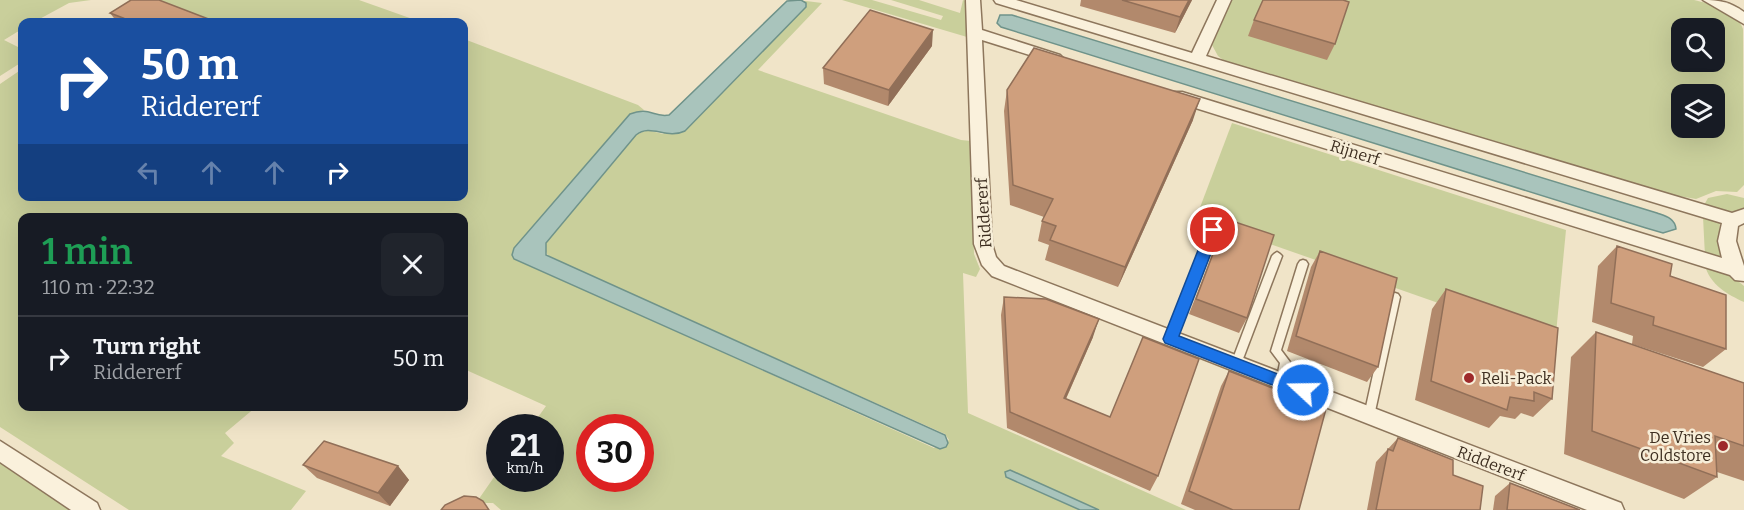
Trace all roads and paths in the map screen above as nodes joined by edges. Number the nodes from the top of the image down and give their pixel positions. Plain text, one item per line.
1 (973, 0) edge
2 (1001, 0) edge
3 (1224, 0) edge
4 (1710, 0) edge
5 (1744, 19) edge
6 (974, 33) junction
7 (1197, 59) junction
8 (1065, 62) edge
9 (1156, 90) edge
10 (1738, 218) edge
11 (1213, 230) dead end
12 (1277, 256) dead end
13 (1303, 264) dead end
14 (1740, 274) edge
15 (1395, 297) edge
16 (1171, 339) junction
17 (1236, 364) junction
18 (1281, 382) junction
19 (1369, 416) junction
20 (0, 450) edge
21 (89, 510) edge
22 (1613, 510) edge

1 - 6 street, Riddererf
2 - 7 street
3 - 7 street
4 - 5 street
6 - 8 street
6 - 16 street, Riddererf
7 - 10 street
9 - 14 street, Rijnerf
10 - 14 street
11 - 16 lane
12 - 17 lane
13 - 18 lane
15 - 19 lane
16 - 17 street, Riddererf
17 - 18 street, Riddererf
18 - 19 street, Riddererf
19 - 22 street, Riddererf
20 - 21 street

